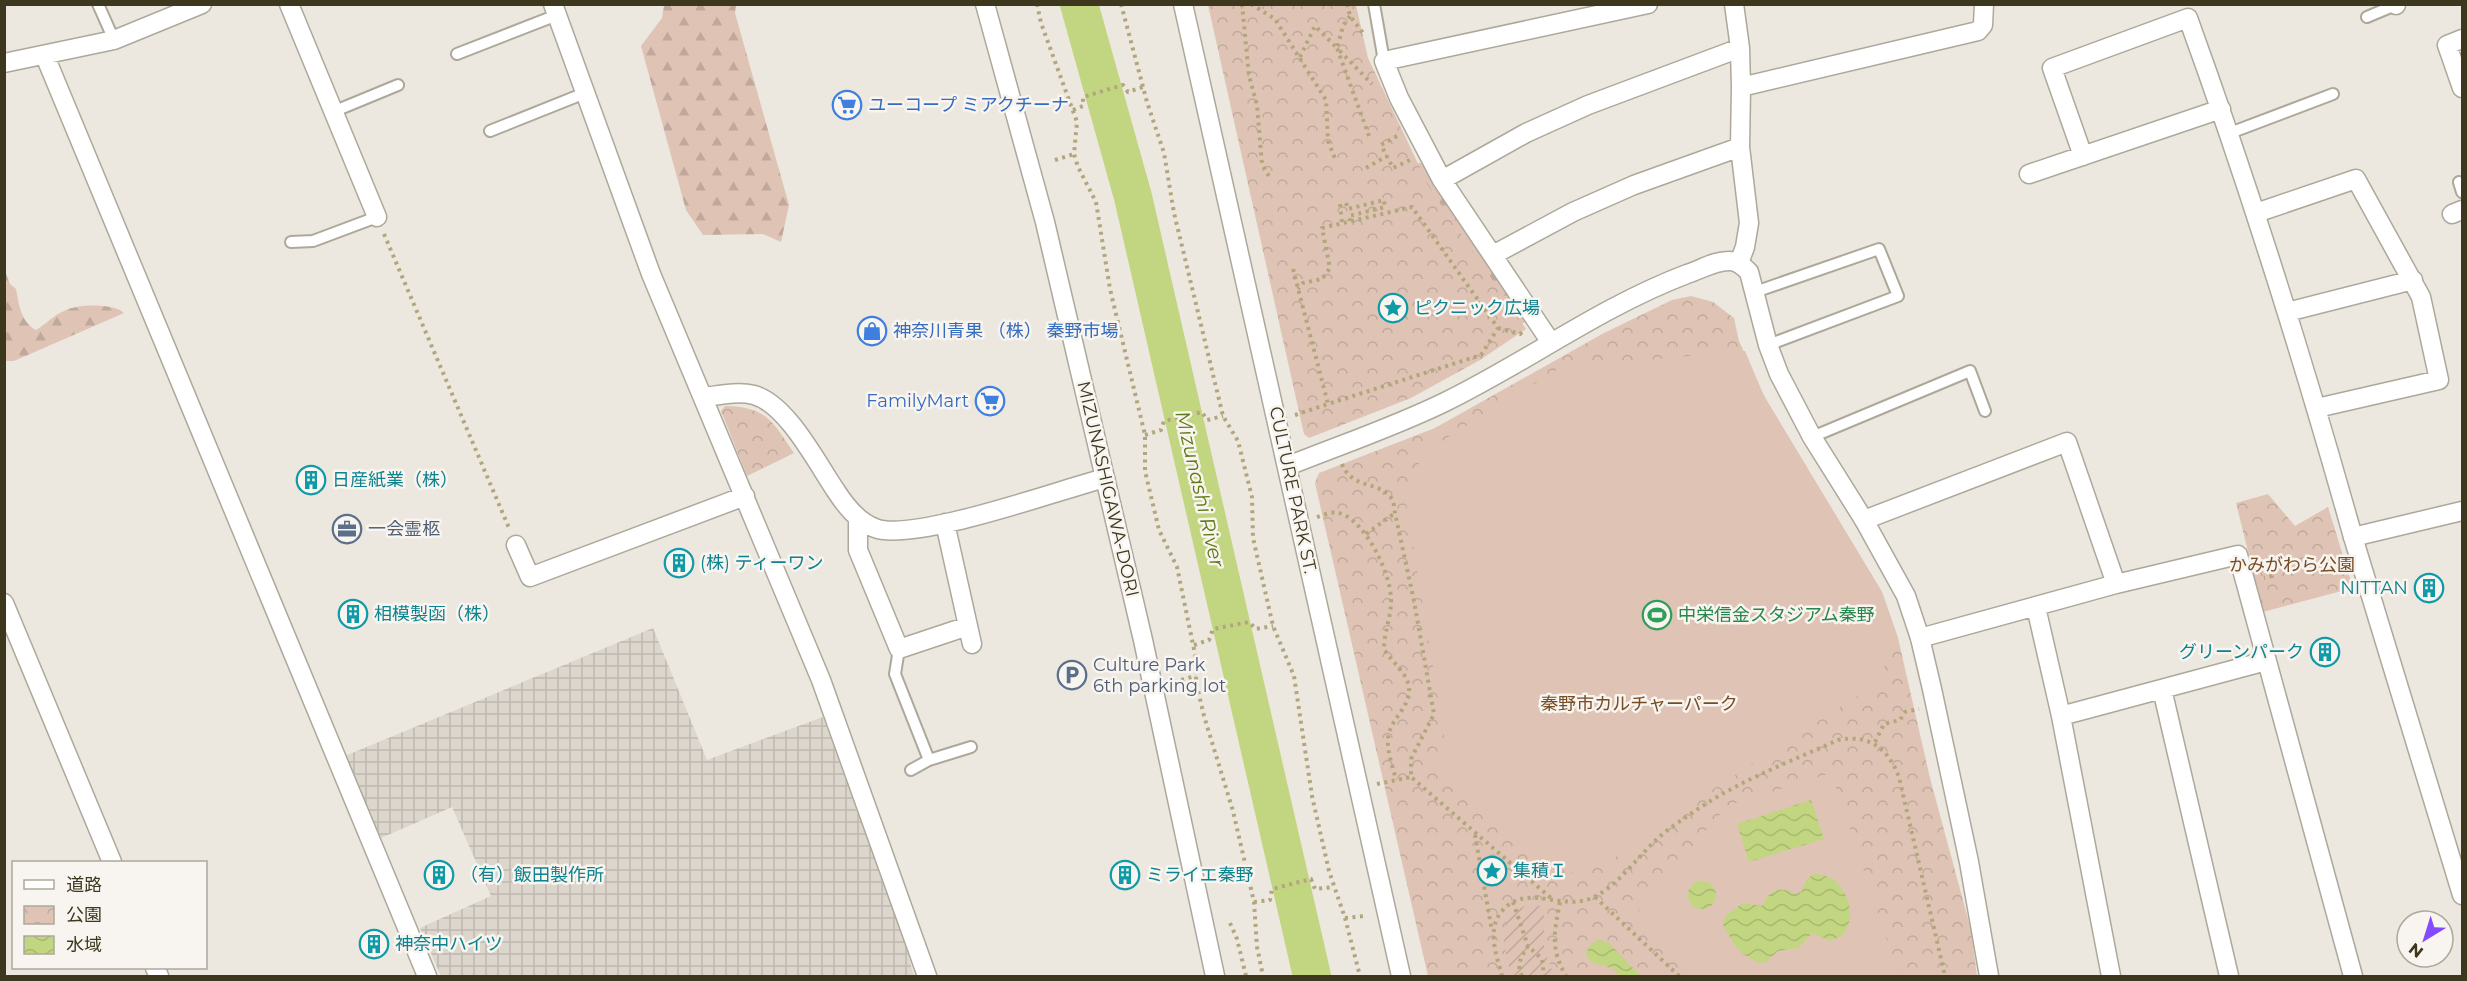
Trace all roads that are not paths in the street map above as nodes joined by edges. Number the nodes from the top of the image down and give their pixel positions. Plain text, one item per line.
1 (98, 4) edge
2 (202, 4) edge
3 (289, 4) edge
4 (985, 4) edge
5 (1183, 4) edge
6 (1374, 4) edge
7 (1648, 4) edge
8 (1734, 4) edge
9 (1984, 4) edge
10 (2397, 5) edge
11 (559, 8) edge
12 (2186, 11) edge
13 (2367, 17) dead end
14 (2463, 39) edge
15 (114, 40) junction
16 (1740, 48) junction
17 (457, 54) dead end
18 (45, 56) junction
19 (1384, 61) junction
20 (4, 63) edge
21 (398, 85) dead end
22 (1741, 87) junction
23 (2463, 88) edge
24 (585, 93) junction
25 (2333, 94) dead end
26 (2221, 109) junction
27 (335, 111) junction
28 (490, 131) dead end
29 (2229, 133) junction
30 (1740, 147) junction
31 (2083, 156) junction
32 (2029, 174) dead end
33 (1442, 180) junction
34 (2256, 213) junction
35 (377, 218) joint
36 (291, 242) dead end
37 (1493, 255) junction
38 (1738, 263) junction
39 (2413, 280) junction
40 (1755, 292) junction
41 (2287, 312) junction
42 (1550, 342) junction
43 (1768, 345) junction
44 (704, 398) junction
45 (2317, 408) junction
46 (1985, 411) dead end
47 (1812, 437) junction
48 (1288, 466) junction
49 (1105, 478) junction
50 (745, 496) junction
51 (2463, 512) edge
52 (858, 518) junction
53 (1864, 520) junction
54 (945, 523) junction
55 (2353, 537) junction
56 (516, 545) road end
57 (2116, 584) junction
58 (4, 603) edge
59 (2036, 607) junction
60 (968, 626) junction
61 (1920, 638) junction
62 (972, 644) dead end
63 (899, 649) junction
64 (2266, 661) junction
65 (2162, 689) junction
66 (2061, 716) junction
67 (971, 747) dead end
68 (929, 760) junction
69 (911, 770) dead end
70 (112, 861) edge
71 (2463, 895) edge
72 (427, 976) edge
73 (927, 976) edge
74 (1215, 976) edge
75 (1401, 976) edge
76 (1989, 976) edge
77 (2111, 976) edge
78 (2229, 976) edge
79 (2353, 976) edge

1 - 15 lane
2 - 15 street
3 - 27 street
4 - 49 street, MIZUNASHIGAWA-DORI
5 - 48 street, CULTURE PARK ST.
6 - 19 lane
7 - 19 street
8 - 16 street
9 - 22 street
10 - 13 lane
11 - 17 lane
11 - 24 street
12 - 26 street
12 - 31 street
14 - 23 street
15 - 18 street
16 - 22 street
16 - 33 street
18 - 20 street
18 - 72 street
19 - 33 street
21 - 27 lane
22 - 30 street
24 - 28 lane
24 - 44 street
25 - 29 lane
26 - 29 street
26 - 31 street
27 - 35 street
29 - 34 street
30 - 37 street
30 - 38 street
31 - 32 street
33 - 37 street
34 - 39 street
34 - 41 street
35 - 36 lane
37 - 42 street
38 - 40 street
38 - 42 street
39 - 41 street
39 - 45 street
40 - 43 street
40 - 43 lane
41 - 45 street
42 - 48 street
43 - 47 street
44 - 50 street
44 - 52 street
45 - 55 street
46 - 47 lane
47 - 53 street
48 - 75 street, CULTURE PARK ST.
49 - 54 street
49 - 74 street, MIZUNASHIGAWA-DORI
50 - 56 street
50 - 73 street
51 - 55 street
52 - 54 street
52 - 63 street
53 - 57 street
53 - 61 street
54 - 60 street
55 - 71 street
57 - 59 street
57 - 64 street
58 - 70 street
59 - 61 street
59 - 66 street
60 - 62 street
60 - 63 street
61 - 76 street
63 - 68 lane
64 - 65 street
64 - 79 street
65 - 66 street
65 - 78 street
66 - 77 street
67 - 68 lane
68 - 69 lane

